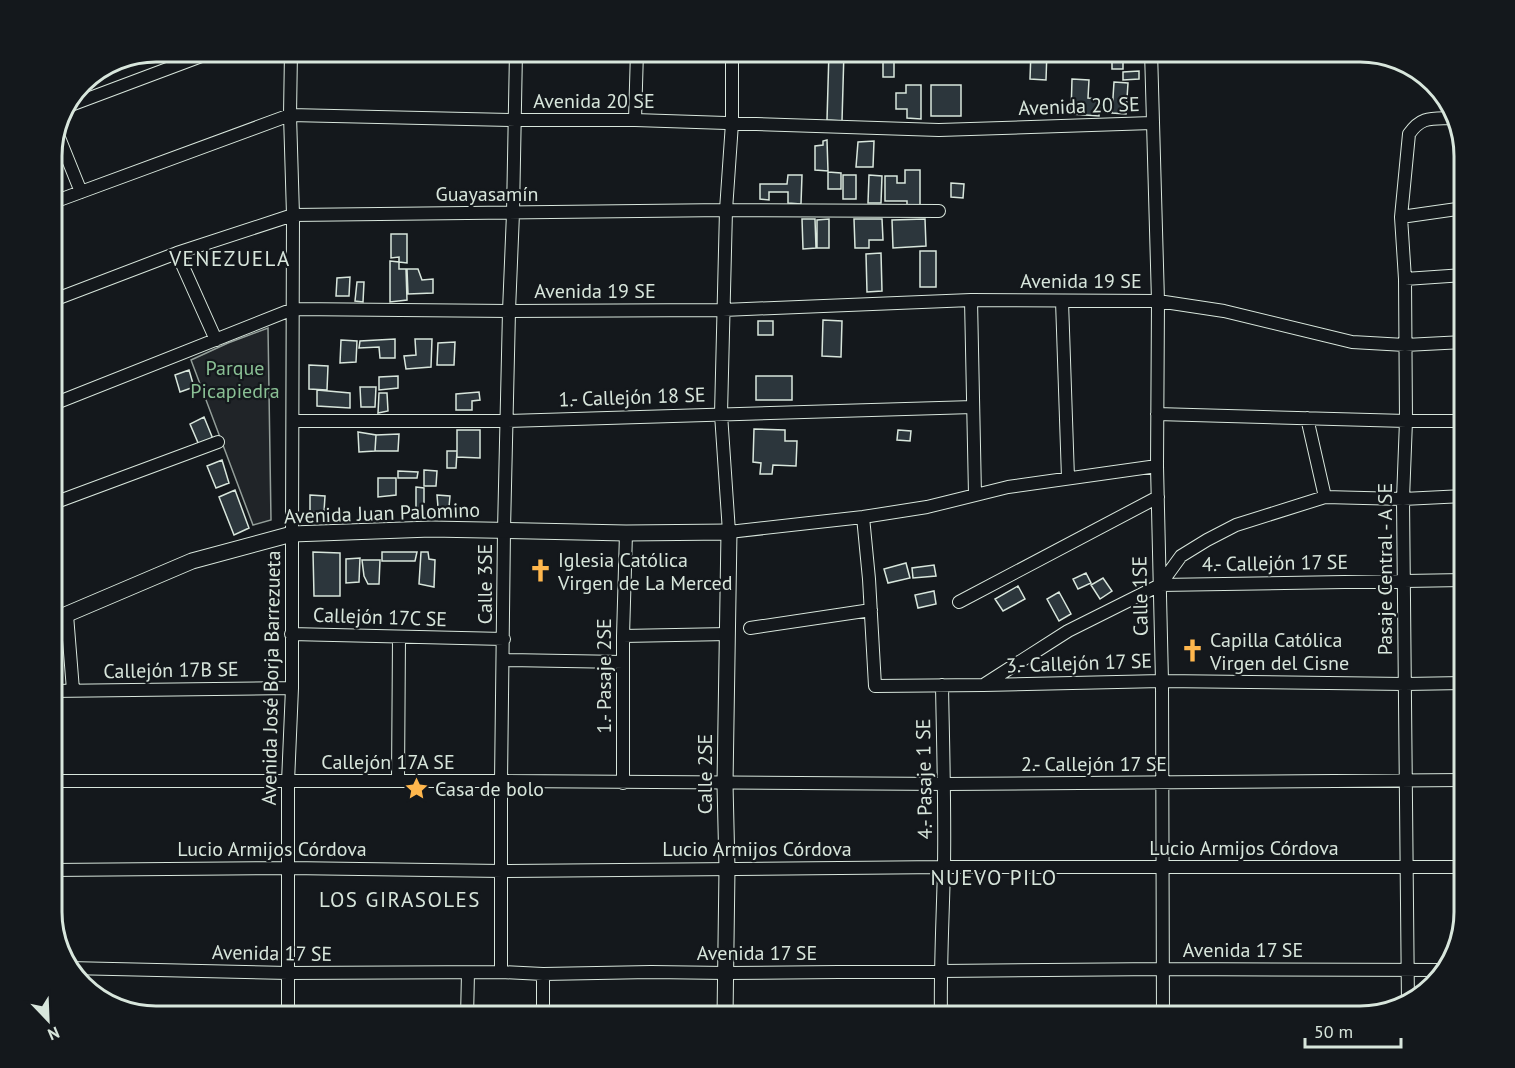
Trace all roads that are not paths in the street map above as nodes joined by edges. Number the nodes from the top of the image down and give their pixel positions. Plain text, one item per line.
1 (186, 62) edge
2 (291, 62) edge
3 (516, 62) edge
4 (637, 62) edge
5 (732, 62) edge
6 (1151, 62) edge
7 (77, 103) edge
8 (290, 115) junction
9 (1445, 118) edge
10 (515, 120) junction
11 (635, 120) junction
12 (732, 123) junction
13 (1152, 123) junction
14 (63, 146) edge
15 (81, 192) junction
16 (62, 199) edge
17 (1454, 209) edge
18 (726, 210) junction
19 (939, 211) dead end
20 (513, 213) junction
21 (293, 215) junction
22 (1401, 217) junction
23 (177, 253) junction
24 (1454, 276) edge
25 (1405, 279) junction
26 (62, 297) edge
27 (971, 300) junction
28 (1062, 301) junction
29 (1158, 301) junction
30 (293, 309) junction
31 (723, 310) junction
32 (509, 311) junction
33 (216, 340) junction
34 (1454, 343) edge
35 (1405, 345) junction
36 (62, 401) edge
37 (973, 407) junction
38 (721, 414) junction
39 (1157, 414) junction
40 (1307, 418) junction
41 (507, 420) junction
42 (293, 421) junction
43 (1454, 421) edge
44 (1406, 422) junction
45 (218, 442) dead end
46 (1157, 466) junction
47 (1068, 478) junction
48 (975, 495) junction
49 (1454, 496) edge
50 (1158, 497) junction
51 (1325, 497) junction
52 (1403, 499) junction
53 (62, 500) edge
54 (863, 518) junction
55 (504, 530) junction
56 (729, 532) junction
57 (626, 533) junction
58 (292, 534) junction
59 (1454, 580) edge
60 (1404, 581) junction
61 (1160, 585) junction
62 (959, 602) dead end
63 (871, 610) junction
64 (68, 615) junction
65 (62, 617) edge
66 (750, 628) dead end
67 (728, 633) junction
68 (291, 634) junction
69 (623, 636) junction
70 (399, 637) junction
71 (504, 639) junction
72 (504, 660) junction
73 (623, 662) junction
74 (1162, 681) junction
75 (1454, 683) edge
76 (1405, 684) junction
77 (942, 685) junction
78 (983, 685) junction
79 (292, 688) junction
80 (62, 690) edge
81 (73, 690) junction
82 (1454, 780) edge
83 (62, 781) edge
84 (398, 781) junction
85 (501, 781) junction
86 (288, 782) junction
87 (1406, 782) junction
88 (623, 783) junction
89 (1162, 783) junction
90 (725, 784) junction
91 (945, 784) junction
92 (944, 867) junction
93 (1454, 867) edge
94 (289, 868) junction
95 (1162, 868) junction
96 (1406, 868) junction
97 (727, 869) junction
98 (62, 870) edge
99 (502, 871) junction
100 (80, 968) edge
101 (1163, 969) junction
102 (1407, 970) junction
103 (1434, 970) edge
104 (501, 972) junction
105 (940, 972) junction
106 (288, 973) junction
107 (468, 973) junction
108 (726, 973) junction
109 (543, 974) junction
110 (1408, 993) edge
111 (288, 1006) edge
112 (467, 1006) edge
113 (543, 1006) edge
114 (725, 1006) edge
115 (941, 1006) edge
116 (1163, 1006) edge

1 - 7 street
2 - 8 street, Avenida José Borja Barrezueta
3 - 10 street, Calle 3SE
4 - 11 street
5 - 12 street
6 - 13 street, Calle 1SE
8 - 10 street, Avenida 20 SE
8 - 15 street, Avenida 20 SE
8 - 21 street, Avenida José Borja Barrezueta
9 - 22 street, Pasaje Central - A SE
10 - 11 street, Avenida 20 SE
10 - 20 street, Calle 3SE
11 - 12 street, Avenida 20 SE
12 - 13 street, Avenida 20 SE
12 - 18 street
13 - 29 street, Calle 1SE
14 - 15 street
15 - 16 street, Avenida 20 SE
17 - 22 street
18 - 19 street, Guayasamín
18 - 20 street, Guayasamín
18 - 31 street
20 - 21 street, Guayasamín
20 - 32 street, Calle 3SE
21 - 23 street, Guayasamín
21 - 30 street, Avenida José Borja Barrezueta
22 - 25 street, Pasaje Central - A SE
23 - 26 street, Guayasamín
23 - 33 street
24 - 25 street
25 - 35 street, Pasaje Central - A SE
27 - 28 street, Avenida 19 SE
27 - 31 street, Avenida 19 SE
27 - 37 street
28 - 29 street, Avenida 19 SE
28 - 47 street
29 - 35 street, Avenida 19 SE
29 - 39 street, Calle 1SE
30 - 32 street, Avenida 19 SE
30 - 33 street, Avenida 19 SE
30 - 42 street, Avenida José Borja Barrezueta
31 - 32 street, Avenida 19 SE
31 - 38 street
32 - 41 street, Calle 3SE
33 - 36 street, Avenida 19 SE
34 - 35 street, Avenida 19 SE
35 - 44 street, Pasaje Central - A SE
37 - 38 street, 1.- Callejón 18 SE
37 - 48 street
38 - 41 street, 1.- Callejón 18 SE
38 - 56 street
39 - 40 street
39 - 46 street, Calle 1SE
40 - 44 street
40 - 51 street
41 - 42 street, 1.- Callejón 18 SE
41 - 55 street, Calle 3SE
42 - 58 street, Avenida José Borja Barrezueta
43 - 44 street
44 - 52 street, Pasaje Central - A SE
45 - 53 street
46 - 47 street
46 - 50 street, Calle 1SE
47 - 48 street
48 - 54 street
49 - 52 street
50 - 61 street, Calle 1SE
50 - 62 street
51 - 52 street
51 - 61 street
52 - 60 street, Pasaje Central - A SE
54 - 56 street
54 - 63 street
55 - 57 street, Avenida Juan Palomino
55 - 58 street, Avenida Juan Palomino
55 - 71 street, Calle 3SE
56 - 57 street, Avenida Juan Palomino
56 - 67 street, Calle 2SE
57 - 69 street, 1.- Pasaje 2SE
58 - 64 street, Avenida Juan Palomino
58 - 68 street, Avenida José Borja Barrezueta
59 - 60 street, 4.- Callejón 17 SE
60 - 61 street, 4.- Callejón 17 SE
60 - 76 street, Pasaje Central - A SE
61 - 74 street, Calle 1SE
61 - 78 street
63 - 66 street
63 - 77 street, 3.- Callejón 17 SE
64 - 65 street, Avenida Juan Palomino
64 - 81 street
67 - 69 street
67 - 90 street, Calle 2SE
68 - 70 street, Callejón 17C SE
68 - 79 street, Avenida José Borja Barrezueta
69 - 73 street, 1.- Pasaje 2SE
70 - 71 street, Callejón 17C SE
70 - 84 street
71 - 72 street, Calle 3SE
72 - 73 street
72 - 85 street, Calle 3SE
73 - 88 street, 1.- Pasaje 2SE
74 - 76 street, 3.- Callejón 17 SE
74 - 78 street, 3.- Callejón 17 SE
74 - 89 street, Calle 1SE
75 - 76 street, 3.- Callejón 17 SE
76 - 87 street, Pasaje Central - A SE
77 - 78 street, 3.- Callejón 17 SE
77 - 91 street, 4.- Pasaje 1 SE
79 - 81 street, Callejón 17B SE
79 - 86 street, Avenida José Borja Barrezueta
80 - 81 street, Callejón 17B SE
82 - 87 street, 2.- Callejón 17 SE
83 - 86 street, Callejón 17A SE
84 - 85 street, Callejón 17A SE
84 - 86 street, Callejón 17A SE
85 - 88 street, Callejón 17A SE
85 - 99 street, Calle 3SE
86 - 94 street, Avenida José Borja Barrezueta
87 - 89 street, 2.- Callejón 17 SE
87 - 96 street, Pasaje Central - A SE
88 - 90 street, Callejón 17A SE
89 - 91 street, 2.- Callejón 17 SE
89 - 95 street, Calle 1SE
90 - 91 street, 2.- Callejón 17 SE
90 - 97 street, Calle 2SE
91 - 92 street, 4.- Pasaje 1 SE
92 - 95 street, Lucio Armijos Córdova
92 - 97 street, Lucio Armijos Córdova
92 - 105 street, 4.- Pasaje 1 SE
93 - 96 street, Lucio Armijos Córdova
94 - 98 street, Lucio Armijos Córdova
94 - 99 street, Lucio Armijos Córdova
94 - 106 street, Avenida José Borja Barrezueta
95 - 96 street, Lucio Armijos Córdova
95 - 101 street, Calle 1SE
96 - 102 street, Pasaje Central - A SE
97 - 99 street, Lucio Armijos Córdova
97 - 108 street, Calle 2SE
99 - 104 street, Calle 3SE
100 - 106 street, Avenida 17 SE
101 - 102 street, Avenida 17 SE
101 - 105 street, Avenida 17 SE
101 - 116 street, Calle 1SE
102 - 103 street, Avenida 17 SE
102 - 110 street, Pasaje Central - A SE
104 - 107 street, Avenida 17 SE
104 - 109 street, Avenida 17 SE
105 - 108 street, Avenida 17 SE
105 - 115 street, 4.- Pasaje 1 SE
106 - 107 street, Avenida 17 SE
106 - 111 street, Avenida José Borja Barrezueta
107 - 112 street
108 - 109 street, Avenida 17 SE
108 - 114 street, Calle 2SE
109 - 113 street

